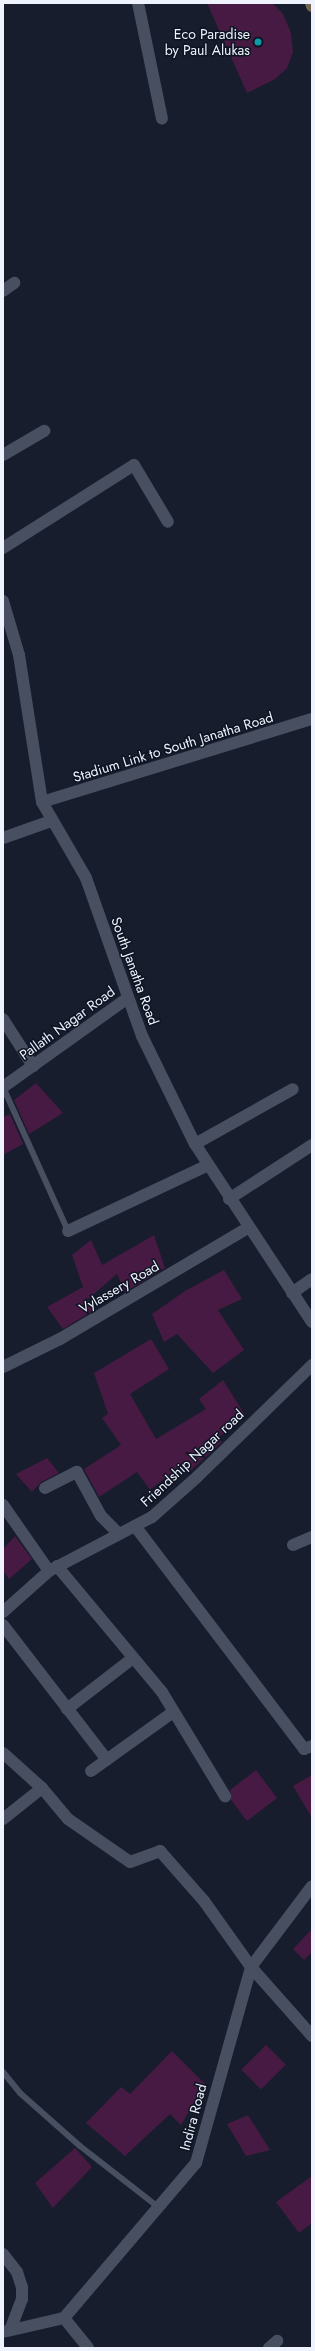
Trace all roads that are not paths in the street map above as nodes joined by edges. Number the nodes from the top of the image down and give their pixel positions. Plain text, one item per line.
1 (138, 3) edge
2 (311, 3) edge
3 (312, 6) edge
4 (162, 119) dead end
5 (14, 283) dead end
6 (3, 291) edge
7 (44, 431) dead end
8 (3, 455) edge
9 (168, 522) dead end
10 (3, 548) edge
11 (3, 604) edge
12 (312, 719) edge
13 (42, 802) junction
14 (51, 821) junction
15 (3, 838) edge
16 (128, 998) junction
17 (3, 1019) edge
18 (33, 1066) junction
19 (3, 1087) edge
20 (293, 1089) dead end
21 (195, 1144) junction
22 (312, 1145) edge
23 (208, 1165) junction
24 (229, 1199) junction
25 (248, 1228) junction
26 (68, 1232) joint
27 (312, 1279) edge
28 (292, 1293) junction
29 (312, 1322) edge
30 (312, 1365) edge
31 (3, 1367) edge
32 (45, 1488) dead end
33 (3, 1504) edge
34 (135, 1526) junction
35 (119, 1534) junction
36 (312, 1537) edge
37 (293, 1544) dead end
38 (53, 1568) junction
39 (3, 1612) edge
40 (3, 1625) edge
41 (133, 1658) junction
42 (67, 1709) junction
43 (173, 1712) junction
44 (312, 1746) edge
45 (3, 1753) edge
46 (106, 1760) junction
47 (91, 1771) dead end
48 (42, 1788) junction
49 (225, 1796) dead end
50 (3, 1819) edge
51 (312, 1886) edge
52 (250, 1967) junction
53 (312, 2036) edge
54 (3, 2072) edge
55 (158, 2207) junction
56 (3, 2254) edge
57 (64, 2318) junction
58 (6, 2331) edge
59 (88, 2348) edge

1 - 4 street
2 - 3 street
5 - 6 street
7 - 8 street
9 - 10 street
11 - 13 street, South Janatha Road
12 - 13 street, Stadium Link to South Janatha Road
13 - 14 street, South Janatha Road
14 - 15 street
14 - 16 street, South Janatha Road
16 - 18 street, Pallath Nagar Road
16 - 21 street, South Janatha Road
17 - 18 street
18 - 19 street, Pallath Nagar Road
19 - 26 lane
20 - 21 street
21 - 23 street, South Janatha Road
22 - 24 street
23 - 24 street, South Janatha Road
23 - 26 street
24 - 25 street, South Janatha Road
25 - 28 street, South Janatha Road
25 - 31 street, Vylassery Road
27 - 28 street
28 - 29 street, South Janatha Road
30 - 34 street, Friendship Nagar road
32 - 35 street
33 - 38 street
34 - 35 street, Friendship Nagar road
34 - 44 street
35 - 38 street, Friendship Nagar road
36 - 37 street
38 - 39 street, Friendship Nagar road
38 - 41 street
40 - 42 street
41 - 42 street
41 - 43 street
42 - 46 street
43 - 46 street
43 - 49 street
45 - 48 street
46 - 47 street
48 - 50 street
48 - 52 street
51 - 52 street, Indira Road
52 - 53 street
52 - 55 street, Indira Road
54 - 55 lane
55 - 57 street, Indira Road
56 - 58 street
57 - 58 street
57 - 59 street

